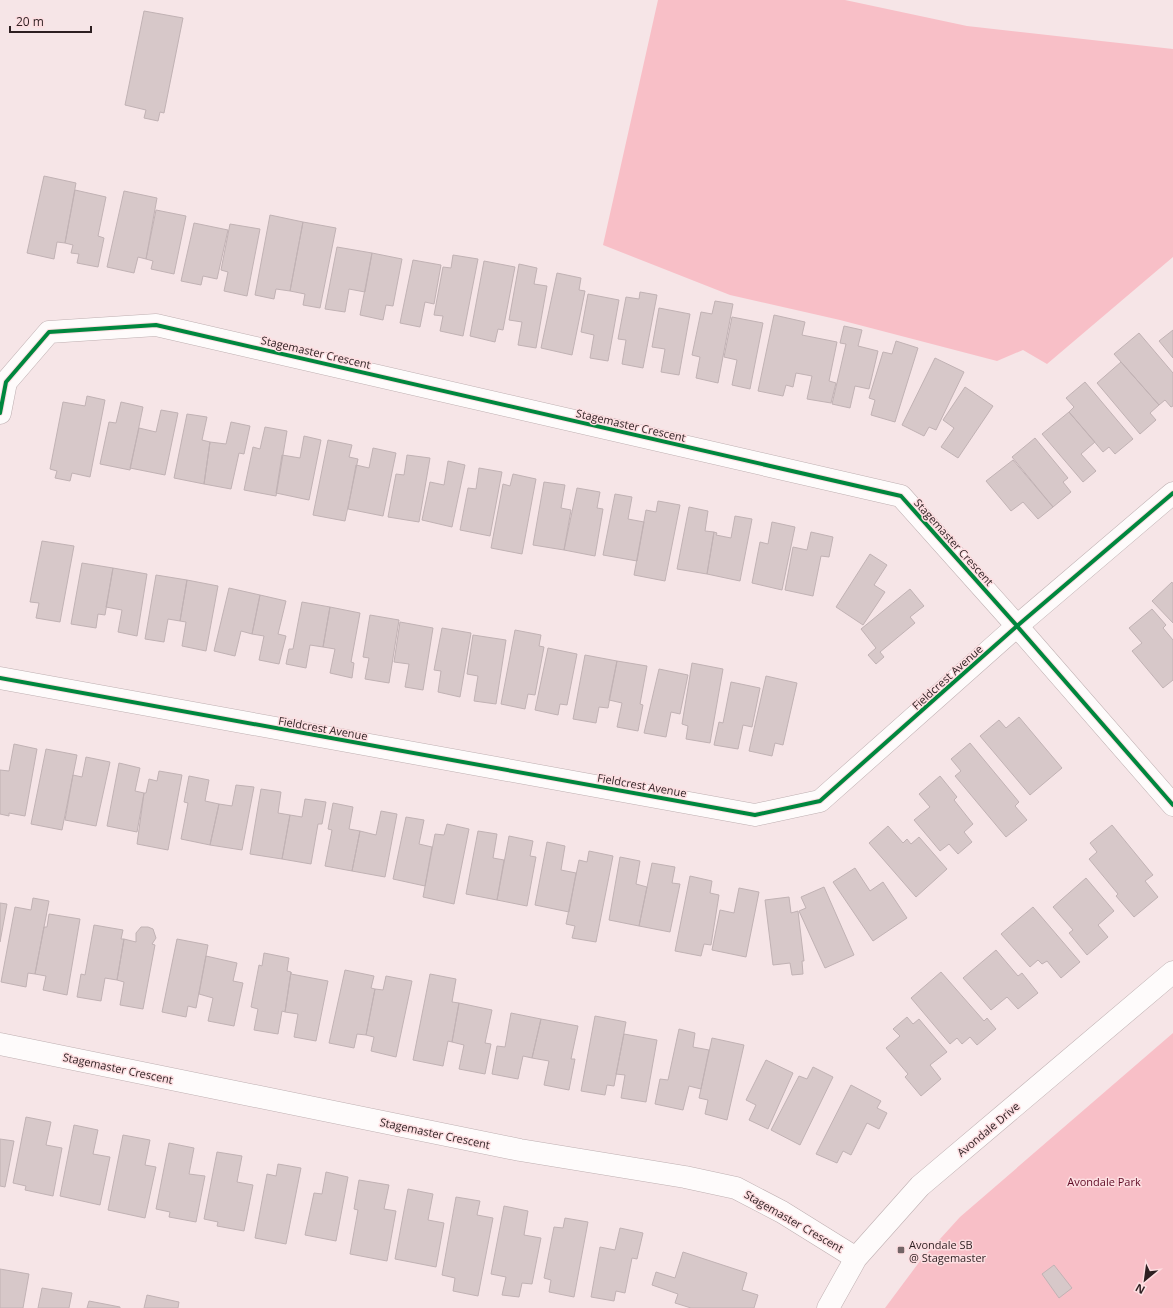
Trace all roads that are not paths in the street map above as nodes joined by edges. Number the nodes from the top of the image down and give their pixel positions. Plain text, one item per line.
1 (0, 413) edge
2 (1173, 493) edge
3 (1017, 626) junction
4 (0, 678) edge
5 (1173, 805) edge
6 (1173, 972) edge
7 (0, 1044) edge
8 (856, 1258) junction
9 (828, 1308) edge

1 - 3 street, Stagemaster Crescent
2 - 3 street, Fieldcrest Avenue
3 - 4 street, Fieldcrest Avenue
3 - 5 street, Stagemaster Crescent
6 - 8 street, Avondale Drive
7 - 8 street, Stagemaster Crescent
8 - 9 street, Avondale Drive

